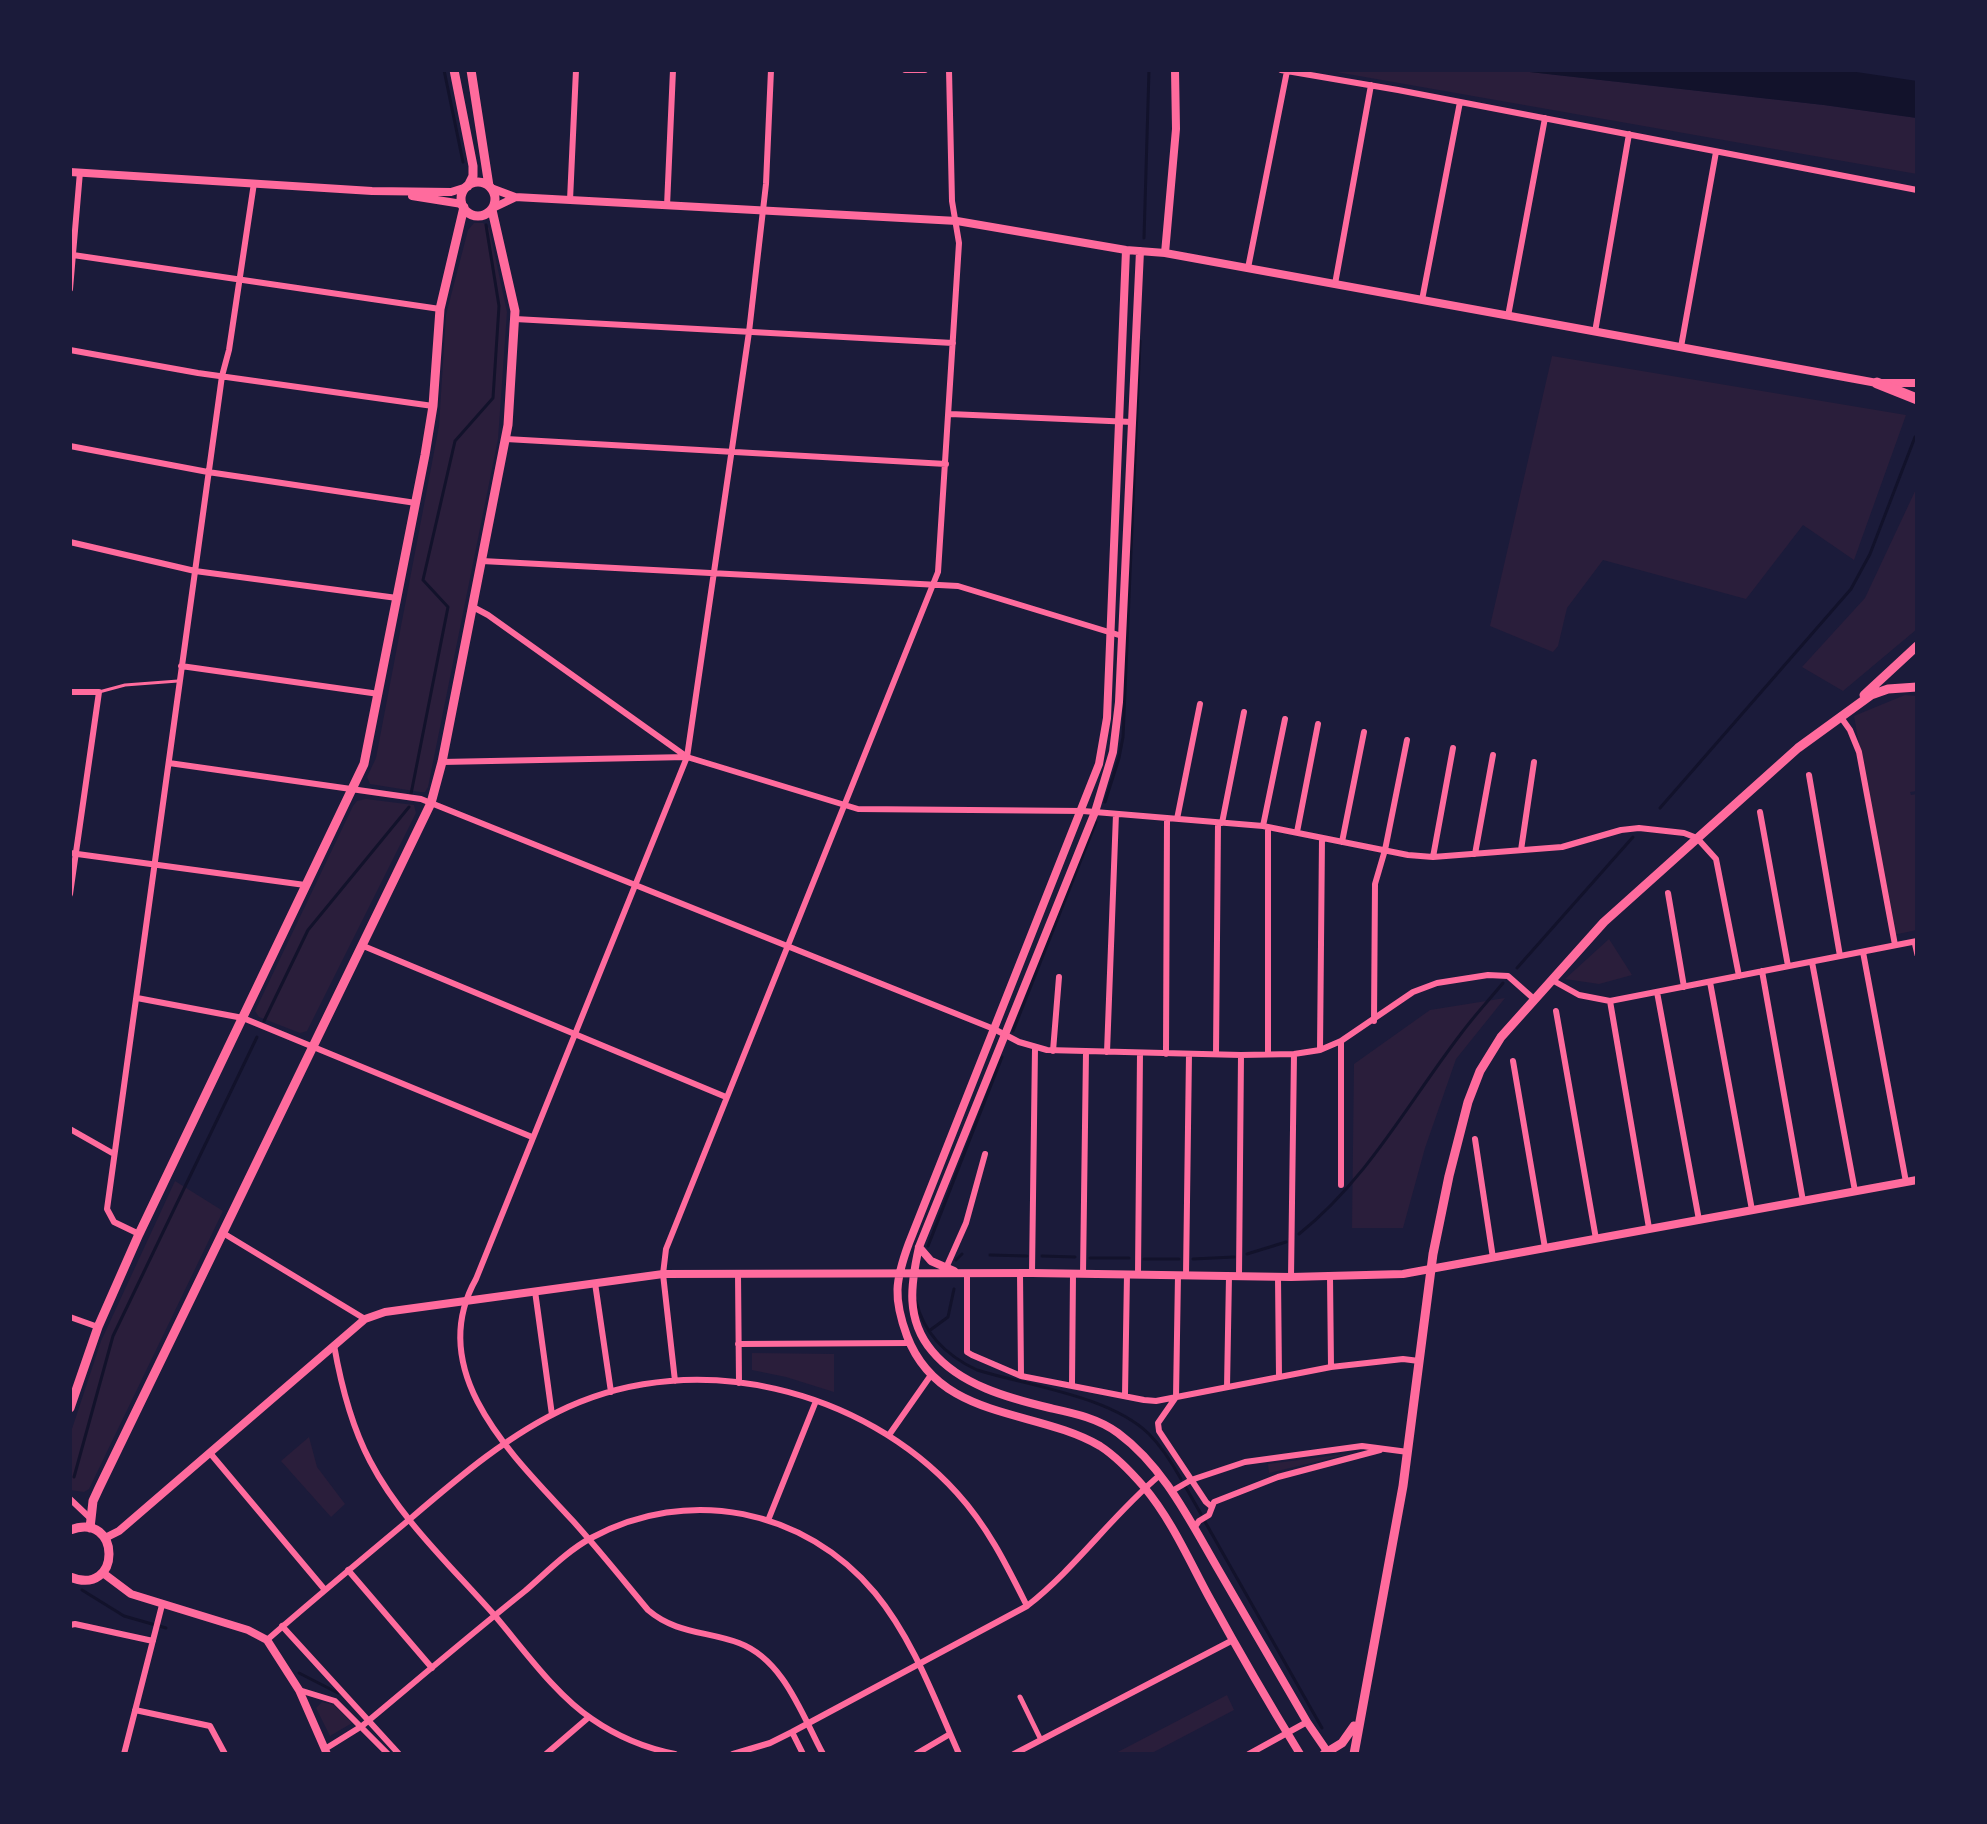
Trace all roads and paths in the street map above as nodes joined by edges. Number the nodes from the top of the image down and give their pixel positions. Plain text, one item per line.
1 (454, 70) edge
2 (471, 70) edge
3 (576, 70) edge
4 (673, 70) edge
5 (771, 70) edge
6 (905, 70) edge
7 (925, 70) edge
8 (949, 70) edge
9 (1175, 70) edge
10 (1284, 70) edge
11 (1371, 85) junction
12 (1460, 102) junction
13 (1545, 118) junction
14 (1629, 134) junction
15 (1716, 152) junction
16 (70, 172) edge
17 (80, 172) junction
18 (254, 183) junction
19 (467, 187) junction
20 (490, 187) junction
21 (1917, 190) edge
22 (372, 191) junction
23 (515, 197) junction
24 (570, 200) junction
25 (463, 206) junction
26 (667, 206) junction
27 (492, 209) junction
28 (764, 211) junction
29 (957, 221) junction
30 (1126, 250) junction
31 (1140, 251) junction
32 (1165, 253) junction
33 (73, 255) junction
34 (1248, 268) junction
35 (240, 280) junction
36 (1335, 284) junction
37 (70, 289) edge
38 (1422, 300) junction
39 (440, 309) junction
40 (1508, 316) junction
41 (515, 319) junction
42 (749, 332) junction
43 (1595, 332) junction
44 (953, 343) junction
45 (1681, 347) junction
46 (70, 350) edge
47 (222, 376) junction
48 (1877, 383) junction
49 (1917, 383) edge
50 (1917, 399) edge
51 (433, 406) junction
52 (950, 414) junction
53 (1119, 422) junction
54 (1132, 422) junction
55 (506, 439) junction
56 (70, 446) edge
57 (732, 453) junction
58 (946, 464) junction
59 (208, 472) junction
60 (416, 503) junction
61 (70, 542) edge
62 (482, 561) junction
63 (195, 571) junction
64 (713, 573) junction
65 (934, 585) junction
66 (398, 598) junction
67 (473, 607) junction
68 (1110, 634) junction
69 (1122, 636) junction
70 (1917, 646) edge
71 (181, 666) junction
72 (180, 681) junction
73 (1917, 687) edge
74 (70, 692) edge
75 (99, 692) junction
76 (379, 694) junction
77 (1200, 704) dead end
78 (1244, 712) dead end
79 (1840, 716) junction
80 (1285, 719) dead end
81 (1318, 724) dead end
82 (1364, 732) dead end
83 (1407, 740) dead end
84 (1453, 748) dead end
85 (1493, 755) dead end
86 (687, 757) junction
87 (442, 762) junction
88 (1534, 762) dead end
89 (169, 763) junction
90 (1809, 775) dead end
91 (352, 789) junction
92 (431, 803) junction
93 (844, 804) junction
94 (1083, 811) junction
95 (1095, 812) junction
96 (1760, 812) dead end
97 (1116, 814) junction
98 (1167, 818) junction
99 (1177, 819) junction
100 (1220, 823) junction
101 (1266, 826) junction
102 (1297, 832) junction
103 (1322, 838) junction
104 (1697, 838) junction
105 (1342, 842) junction
106 (1385, 850) junction
107 (1521, 850) junction
108 (73, 853) edge
109 (1475, 854) junction
110 (1433, 857) junction
111 (156, 865) junction
112 (305, 885) junction
113 (636, 886) junction
114 (1668, 893) dead end
115 (70, 894) edge
116 (1916, 942) edge
117 (361, 945) junction
118 (1895, 945) junction
119 (786, 947) junction
120 (1863, 952) junction
121 (1917, 955) edge
122 (1840, 956) junction
123 (1812, 962) junction
124 (1788, 966) junction
125 (1762, 971) junction
126 (1739, 976) junction
127 (1059, 977) dead end
128 (1552, 980) junction
129 (1710, 982) junction
130 (1684, 987) junction
131 (1657, 992) junction
132 (137, 998) junction
133 (1534, 999) junction
134 (1610, 1001) junction
135 (1556, 1011) dead end
136 (243, 1018) junction
137 (1374, 1021) junction
138 (994, 1029) junction
139 (573, 1034) junction
140 (1004, 1034) junction
141 (1341, 1041) junction
142 (312, 1047) junction
143 (1035, 1048) junction
144 (1320, 1050) junction
145 (1053, 1051) junction
146 (1086, 1052) junction
147 (1107, 1052) junction
148 (1140, 1053) junction
149 (1166, 1054) junction
150 (1189, 1054) junction
151 (1216, 1054) junction
152 (1268, 1054) junction
153 (1294, 1054) junction
154 (1241, 1055) junction
155 (1513, 1061) dead end
156 (726, 1097) junction
157 (70, 1129) edge
158 (532, 1137) junction
159 (1475, 1139) dead end
160 (114, 1154) junction
161 (985, 1154) dead end
162 (1917, 1180) edge
163 (1906, 1182) junction
164 (1341, 1185) dead end
165 (1855, 1191) junction
166 (1803, 1201) junction
167 (1752, 1210) junction
168 (1699, 1220) junction
169 (1649, 1228) junction
170 (223, 1233) junction
171 (139, 1234) junction
172 (1596, 1239) junction
173 (919, 1247) junction
174 (1545, 1248) junction
175 (1493, 1258) junction
176 (946, 1268) junction
177 (1431, 1268) junction
178 (965, 1273) junction
179 (1020, 1273) junction
180 (1032, 1273) junction
181 (663, 1274) junction
182 (738, 1274) junction
183 (898, 1274) junction
184 (913, 1274) junction
185 (1078, 1274) junction
186 (1127, 1274) junction
187 (1138, 1274) junction
188 (1182, 1275) junction
189 (1229, 1276) junction
190 (1239, 1276) junction
191 (1278, 1277) junction
192 (1291, 1277) junction
193 (1330, 1277) junction
194 (595, 1283) junction
195 (535, 1291) junction
196 (465, 1300) junction
197 (70, 1317) edge
198 (365, 1319) junction
199 (98, 1327) junction
200 (910, 1343) junction
201 (738, 1344) junction
202 (334, 1345) junction
203 (1419, 1361) junction
204 (1331, 1367) junction
205 (931, 1375) junction
206 (1021, 1376) junction
207 (1279, 1377) junction
208 (675, 1381) junction
209 (739, 1383) junction
210 (1072, 1384) junction
211 (1227, 1387) junction
212 (611, 1392) junction
213 (1125, 1395) junction
214 (1176, 1397) junction
215 (816, 1401) junction
216 (70, 1408) edge
217 (552, 1415) junction
218 (889, 1435) junction
219 (503, 1445) junction
220 (1383, 1449) junction
221 (1408, 1452) junction
222 (210, 1453) junction
223 (1160, 1475) junction
224 (1191, 1480) junction
225 (1144, 1488) junction
226 (1172, 1491) junction
227 (70, 1499) edge
228 (1212, 1507) junction
229 (769, 1518) junction
230 (410, 1519) junction
231 (90, 1523) junction
232 (1194, 1528) junction
233 (70, 1530) edge
234 (105, 1538) junction
235 (589, 1539) junction
236 (348, 1570) junction
237 (103, 1573) junction
238 (75, 1579) edge
239 (70, 1586) edge
240 (325, 1590) junction
241 (162, 1605) junction
242 (1027, 1606) junction
243 (494, 1615) junction
244 (70, 1625) edge
245 (282, 1626) junction
246 (267, 1640) junction
247 (1233, 1640) junction
248 (153, 1641) junction
249 (918, 1665) junction
250 (432, 1668) junction
251 (299, 1690) junction
252 (1020, 1697) dead end
253 (135, 1710) junction
254 (589, 1717) junction
255 (1358, 1719) junction
256 (1307, 1722) junction
257 (364, 1723) junction
258 (807, 1724) junction
259 (792, 1732) junction
260 (950, 1734) junction
261 (1287, 1734) junction
262 (1041, 1740) junction
263 (326, 1751) edge
264 (1327, 1753) edge
265 (124, 1754) edge
266 (225, 1754) edge
267 (388, 1754) edge
268 (399, 1754) edge
269 (546, 1754) edge
270 (675, 1754) edge
271 (733, 1754) edge
272 (803, 1754) edge
273 (823, 1754) edge
274 (916, 1754) edge
275 (959, 1754) edge
276 (1014, 1754) edge
277 (1249, 1754) edge
278 (1300, 1754) edge
279 (1354, 1754) edge

1 - 19 main road
2 - 20 main road
3 - 24 street
4 - 26 street
5 - 28 street
6 - 7 street
8 - 29 street
9 - 32 street
10 - 11 street
10 - 34 street
11 - 12 street
11 - 36 street
12 - 13 street
12 - 38 street
13 - 14 street
13 - 40 street
14 - 15 street
14 - 43 street
15 - 21 street
15 - 45 street
16 - 17 street
17 - 18 street
17 - 33 street
18 - 22 street
18 - 35 street
19 - 20 main road
19 - 22 street
19 - 25 main road
20 - 23 street
20 - 27 main road
22 - 25 street
23 - 24 street
23 - 27 street
24 - 26 street
25 - 27 main road
25 - 39 main road
26 - 28 street
27 - 41 main road
28 - 29 street
28 - 42 street
29 - 30 street
29 - 44 street
30 - 31 street
30 - 53 street
31 - 32 street
31 - 54 street
32 - 34 street
33 - 35 street
33 - 37 street
34 - 36 street
35 - 39 street
35 - 47 street
36 - 38 street
38 - 40 street
39 - 51 main road
40 - 43 street
41 - 42 street
41 - 55 main road
42 - 44 street
42 - 57 street
43 - 45 street
44 - 52 street
45 - 48 street
46 - 47 street
47 - 51 street
47 - 59 street
48 - 49 street
48 - 50 highway
51 - 60 main road
52 - 53 street
52 - 58 street
53 - 54 street
53 - 68 street
54 - 69 street
55 - 57 street
55 - 62 main road
56 - 59 street
57 - 58 street
57 - 64 street
58 - 65 street
59 - 60 street
59 - 63 street
60 - 66 main road
61 - 63 street
62 - 64 street
62 - 67 main road
63 - 66 street
63 - 71 street
64 - 65 street
64 - 86 street
65 - 68 street
65 - 93 street
66 - 76 main road
67 - 86 street
67 - 87 main road
68 - 69 street
68 - 94 street
69 - 95 street
70 - 79 main road
71 - 72 street
71 - 76 street
72 - 75 lane
72 - 89 street
73 - 79 main road
74 - 75 street
75 - 108 street
76 - 91 main road
77 - 99 street
78 - 100 street
79 - 104 main road
79 - 118 street
80 - 101 street
81 - 102 street
82 - 105 street
83 - 106 street
84 - 110 street
85 - 109 street
86 - 87 street
86 - 93 street
86 - 113 street
87 - 92 main road
88 - 107 street
89 - 91 street
89 - 111 street
90 - 122 street
91 - 92 street
91 - 112 main road
92 - 113 street
92 - 117 main road
93 - 94 street
93 - 119 street
94 - 95 street
94 - 138 street
95 - 97 street
95 - 140 street
96 - 124 street
97 - 98 street
97 - 147 street
98 - 99 street
98 - 149 street
99 - 100 street
100 - 101 street
100 - 151 street
101 - 102 street
101 - 152 street
102 - 103 street
103 - 105 street
103 - 144 street
104 - 107 street
104 - 126 street
104 - 128 main road
105 - 106 street
106 - 110 street
106 - 137 street
107 - 109 street
108 - 111 street
108 - 115 street
109 - 110 street
111 - 112 street
111 - 132 street
112 - 136 main road
113 - 119 street
113 - 139 street
114 - 130 street
116 - 118 street
116 - 121 street
117 - 139 street
117 - 142 main road
118 - 120 street
119 - 138 street
119 - 156 street
120 - 122 street
120 - 163 street
122 - 123 street
123 - 124 street
123 - 165 street
124 - 125 street
125 - 126 street
125 - 166 street
126 - 129 street
127 - 145 street
128 - 133 main road
128 - 134 street
129 - 130 street
129 - 167 street
130 - 131 street
131 - 134 street
131 - 168 street
132 - 136 street
132 - 160 street
133 - 137 street
133 - 177 main road
134 - 169 street
135 - 172 street
136 - 142 street
136 - 171 main road
137 - 141 street
138 - 140 street
138 - 183 street
139 - 156 street
139 - 158 street
140 - 143 street
140 - 173 street
141 - 144 street
141 - 164 street
142 - 158 street
142 - 170 main road
143 - 145 street
143 - 180 street
144 - 153 street
145 - 146 street
146 - 147 street
146 - 185 street
147 - 148 street
148 - 149 street
148 - 187 street
149 - 150 street
150 - 151 street
150 - 188 street
151 - 154 street
152 - 153 street
152 - 154 street
153 - 192 street
154 - 190 street
155 - 174 street
156 - 181 street
157 - 160 street
158 - 196 street
159 - 175 street
160 - 171 street
161 - 176 street
162 - 163 street
163 - 165 street
165 - 166 street
166 - 167 street
167 - 168 street
168 - 169 street
169 - 172 street
170 - 198 street
170 - 231 main road
171 - 199 main road
172 - 174 street
173 - 176 street
173 - 184 street
174 - 175 street
175 - 177 street
176 - 178 street
177 - 193 street
177 - 203 main road
178 - 179 street
178 - 184 street
178 - 206 street
179 - 180 street
179 - 206 street
180 - 185 street
181 - 182 street
181 - 194 street
181 - 208 street
182 - 183 street
182 - 201 street
183 - 184 street
183 - 200 street
184 - 223 street
185 - 186 street
185 - 210 street
186 - 187 street
186 - 213 street
187 - 188 street
188 - 189 street
188 - 214 street
189 - 190 street
189 - 211 street
190 - 191 street
191 - 192 street
191 - 207 street
192 - 193 street
193 - 204 street
194 - 195 street
194 - 212 street
195 - 196 street
195 - 217 street
196 - 198 street
196 - 219 street
197 - 199 street
198 - 202 street
199 - 216 main road
200 - 201 street
200 - 205 street
201 - 209 street
202 - 222 street
202 - 230 street
203 - 204 street
203 - 221 main road
204 - 207 street
205 - 218 street
205 - 225 street
206 - 210 street
207 - 211 street
208 - 209 street
208 - 212 street
209 - 215 street
210 - 213 street
211 - 214 street
212 - 217 street
213 - 214 street
214 - 224 street
215 - 218 street
215 - 229 street
217 - 219 street
218 - 242 street
219 - 230 street
219 - 235 street
220 - 221 street
220 - 224 street
220 - 228 street
221 - 255 main road
222 - 234 street
222 - 240 street
223 - 225 street
223 - 226 street
224 - 226 street
224 - 228 street
225 - 242 street
225 - 247 street
226 - 232 street
227 - 231 street
228 - 232 street
229 - 235 street
229 - 249 street
230 - 236 street
230 - 243 street
231 - 233 main road
231 - 234 main road
232 - 256 street
234 - 237 main road
235 - 243 street
235 - 258 street
236 - 240 street
236 - 250 street
237 - 238 main road
237 - 241 street
238 - 239 main road
240 - 245 street
241 - 246 street
241 - 248 street
242 - 249 street
243 - 250 street
243 - 254 street
244 - 248 street
245 - 246 street
245 - 257 street
246 - 251 street
247 - 261 street
247 - 262 street
248 - 253 street
249 - 258 street
249 - 260 street
250 - 257 street
251 - 257 street
251 - 263 street
252 - 262 street
253 - 265 street
253 - 266 street
254 - 269 street
254 - 270 street
255 - 264 main road
255 - 279 main road
256 - 261 street
256 - 264 street
257 - 263 street
257 - 267 street
257 - 268 street
258 - 259 street
258 - 273 street
259 - 271 street
259 - 272 street
260 - 274 street
260 - 275 street
261 - 277 street
261 - 278 street
262 - 276 street

